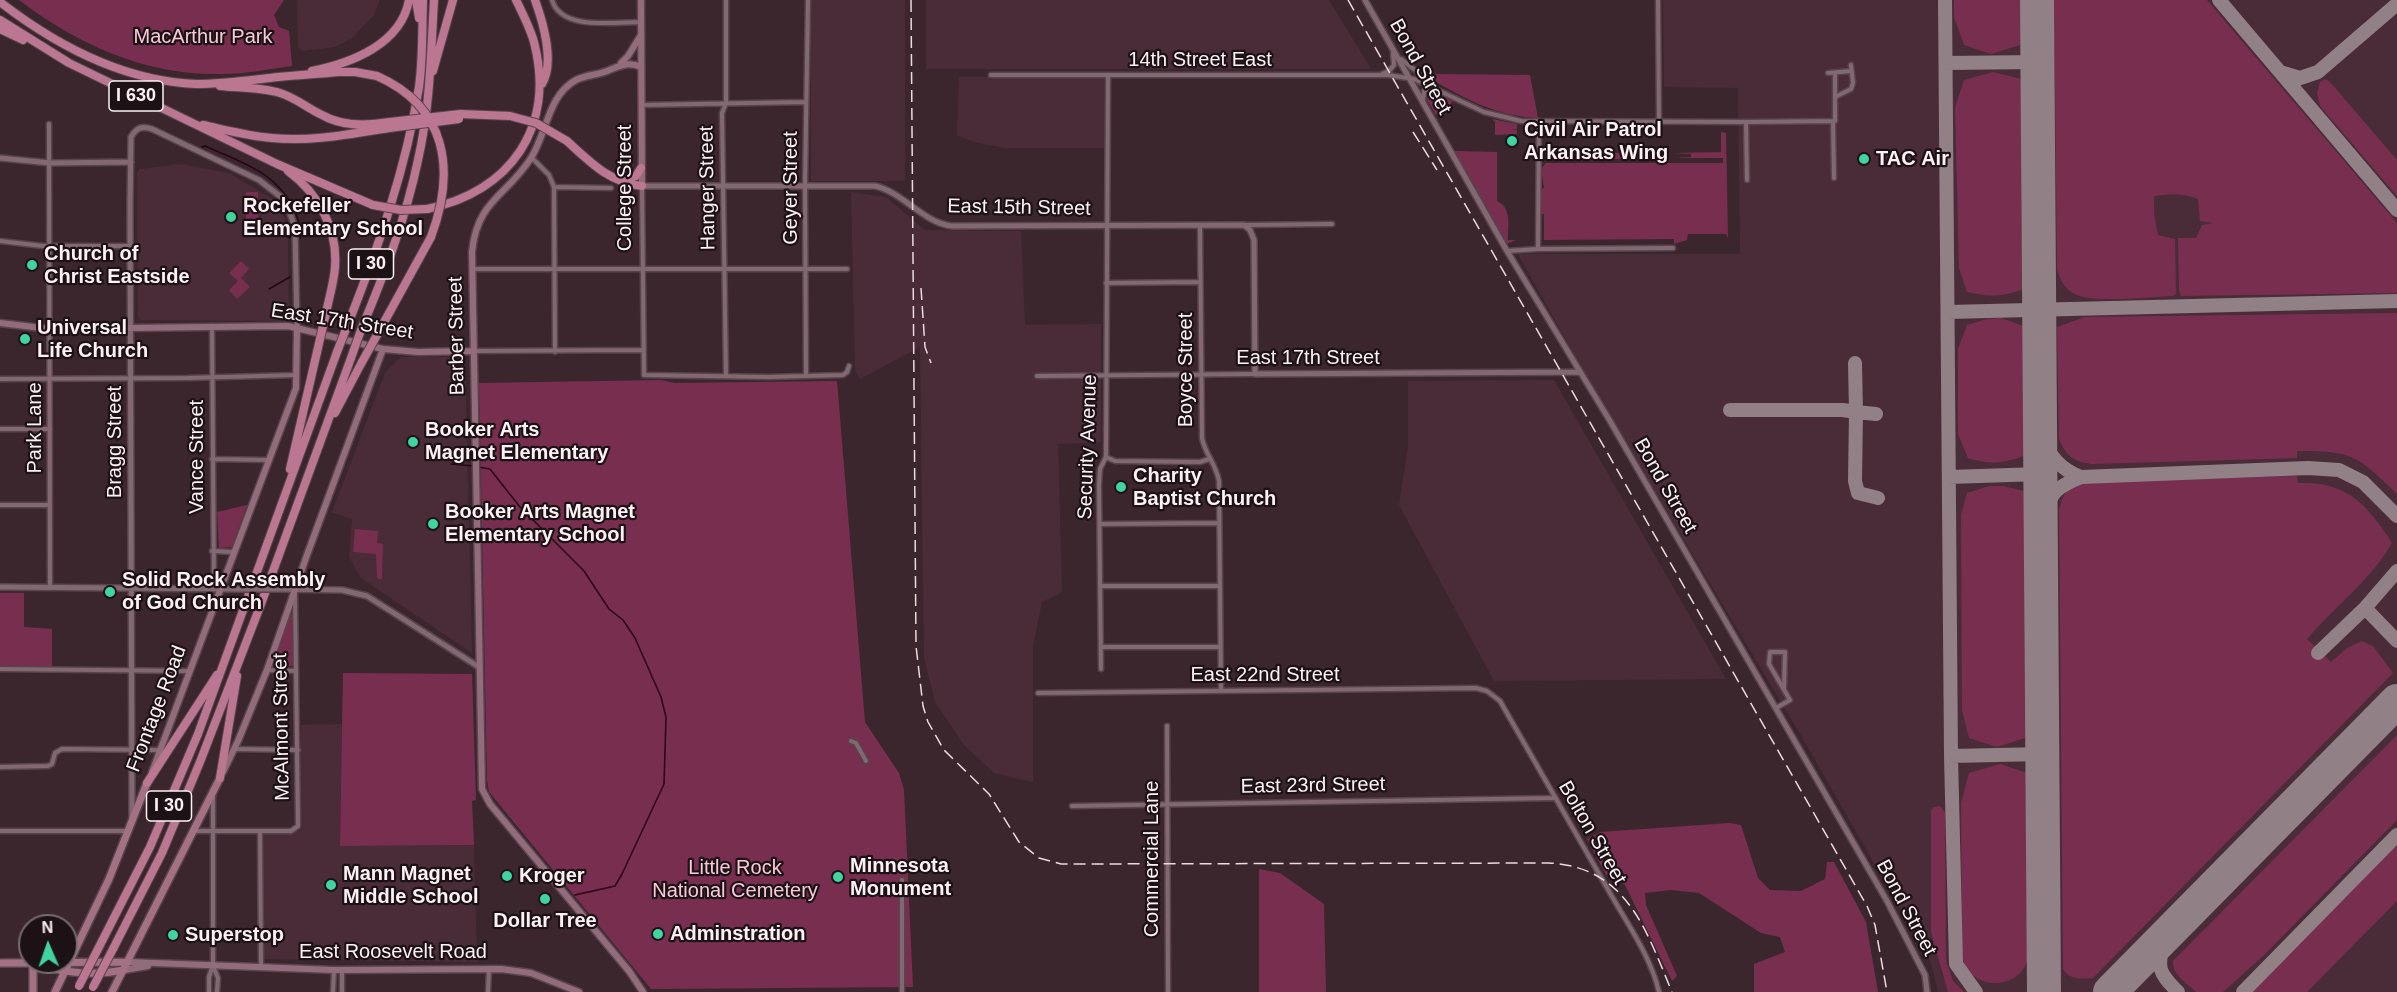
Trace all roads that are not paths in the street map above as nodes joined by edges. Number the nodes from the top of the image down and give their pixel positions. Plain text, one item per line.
1 (409, 0) edge
2 (416, 0) edge
3 (423, 0) edge
4 (434, 0) edge
5 (453, 0) edge
6 (516, 0) edge
7 (535, 0) edge
8 (552, 0) edge
9 (641, 0) edge
10 (726, 0) edge
11 (808, 0) edge
12 (1365, 0) edge
13 (1658, 0) edge
14 (0, 2) edge
15 (0, 20) edge
16 (641, 22) junction
17 (0, 29) edge
18 (641, 34) junction
19 (1390, 47) junction
20 (44, 49) junction
21 (628, 56) junction
22 (641, 57) junction
23 (1851, 65) dead end
24 (616, 67) junction
25 (641, 67) junction
26 (1851, 71) junction
27 (1828, 73) dead end
28 (1835, 73) junction
29 (991, 75) dead end
30 (1108, 75) junction
31 (1374, 75) junction
32 (285, 76) junction
33 (1408, 78) junction
34 (196, 84) junction
35 (419, 86) junction
36 (1435, 86) junction
37 (539, 88) junction
38 (427, 92) junction
39 (1835, 97) junction
40 (806, 102) junction
41 (726, 103) junction
42 (641, 105) junction
43 (1424, 105) junction
44 (189, 121) junction
45 (1833, 121) junction
46 (1539, 122) junction
47 (1659, 122) junction
48 (1746, 122) junction
49 (49, 124) dead end
50 (390, 125) junction
51 (0, 158) edge
52 (531, 158) junction
53 (131, 162) junction
54 (50, 163) junction
55 (277, 164) junction
56 (641, 168) junction
57 (1834, 178) dead end
58 (1747, 180) dead end
59 (622, 182) junction
60 (554, 186) junction
61 (642, 186) junction
62 (724, 186) junction
63 (805, 186) junction
64 (611, 188) dead end
65 (1332, 224) dead end
66 (1106, 225) junction
67 (1200, 225) junction
68 (1244, 225) junction
69 (0, 240) edge
70 (51, 246) junction
71 (129, 246) junction
72 (1673, 248) dead end
73 (1538, 249) junction
74 (1507, 251) junction
75 (473, 269) junction
76 (555, 269) junction
77 (642, 269) junction
78 (724, 269) junction
79 (807, 269) junction
80 (847, 269) dead end
81 (1200, 282) junction
82 (1106, 283) junction
83 (0, 323) edge
84 (212, 326) junction
85 (297, 327) junction
86 (130, 328) junction
87 (50, 329) junction
88 (383, 349) junction
89 (643, 350) junction
90 (473, 351) junction
91 (555, 352) junction
92 (849, 366) dead end
93 (1580, 372) junction
94 (1255, 374) junction
95 (297, 375) junction
96 (1201, 375) junction
97 (726, 376) junction
98 (806, 376) junction
99 (1037, 376) dead end
100 (1106, 376) junction
101 (212, 377) junction
102 (129, 378) junction
103 (0, 379) edge
104 (50, 379) junction
105 (0, 429) edge
106 (50, 429) junction
107 (320, 440) junction
108 (1106, 458) junction
109 (1209, 458) junction
110 (212, 459) junction
111 (270, 460) junction
112 (0, 505) edge
113 (50, 505) junction
114 (280, 509) junction
115 (1219, 523) junction
116 (1101, 524) junction
117 (212, 551) junction
118 (234, 552) junction
119 (1101, 586) junction
120 (1220, 586) junction
121 (0, 587) edge
122 (50, 587) junction
123 (130, 588) junction
124 (217, 588) junction
125 (294, 589) junction
126 (1102, 647) junction
127 (1219, 647) junction
128 (226, 658) junction
129 (239, 661) junction
130 (479, 667) junction
131 (0, 669) edge
132 (130, 669) junction
133 (1101, 669) dead end
134 (267, 670) junction
135 (189, 671) junction
136 (297, 671) junction
137 (1784, 689) junction
138 (1221, 690) junction
139 (1038, 693) dead end
140 (1492, 693) joint
141 (1776, 708) junction
142 (1167, 726) dead end
143 (851, 741) dead end
144 (130, 749) junction
145 (235, 749) junction
146 (159, 750) junction
147 (298, 750) junction
148 (866, 761) dead end
149 (0, 767) edge
150 (220, 778) junction
151 (147, 783) junction
152 (213, 792) junction
153 (1555, 798) junction
154 (1167, 803) junction
155 (1072, 806) dead end
156 (132, 823) junction
157 (0, 831) edge
158 (129, 831) junction
159 (193, 831) junction
160 (214, 831) junction
161 (258, 831) junction
162 (902, 880) dead end
163 (78, 943) edge
164 (78, 962) edge
165 (128, 962) junction
166 (0, 963) edge
167 (18, 963) edge
168 (167, 965) junction
169 (213, 966) junction
170 (261, 967) junction
171 (489, 969) junction
172 (124, 970) junction
173 (334, 970) junction
174 (342, 970) junction
175 (78, 973) edge
176 (33, 974) edge
177 (64, 974) edge
178 (77, 989) edge
179 (91, 990) edge
180 (568, 990) edge
181 (644, 991) edge
182 (33, 992) edge
183 (54, 992) edge
184 (112, 992) edge
185 (209, 992) edge
186 (217, 992) edge
187 (333, 992) edge
188 (342, 992) edge
189 (488, 992) edge
190 (579, 992) edge
191 (902, 992) edge
192 (1168, 992) edge
193 (1659, 992) edge
194 (1927, 992) edge

1 - 32 highway
2 - 35 highway
3 - 35 highway, I 30
4 - 38 highway, I 30
5 - 38 highway
6 - 37 highway
7 - 37 highway
8 - 16 street
9 - 16 main road, College Street
10 - 41 street, Hanger Street
11 - 40 street, Geyer Street
12 - 19 street, Bond Street
13 - 47 street
14 - 34 highway, I 630
15 - 20 highway, I 630
16 - 18 main road, College Street
17 - 20 highway
18 - 21 main road, Barber Street
18 - 22 main road, College Street
19 - 31 street
19 - 33 street, Bond Street
19 - 36 street
20 - 44 highway, I 630
21 - 22 main road
21 - 24 main road, Barber Street
22 - 25 main road, College Street
23 - 26 street
24 - 25 main road, Barber Street
24 - 52 main road, Barber Street
25 - 42 main road, College Street
26 - 28 street
26 - 39 street
27 - 28 street
28 - 39 street
29 - 30 street, 14th Street East
30 - 31 street, 14th Street East
30 - 66 street, Security Avenue
31 - 33 street, 14th Street East
32 - 34 highway, I 630
32 - 107 highway, bridge
33 - 36 street, 14th Street East
33 - 43 street, Bond Street
34 - 50 highway
35 - 114 highway, I 30, bridge
36 - 43 street
36 - 46 street
37 - 55 highway, bridge
38 - 107 highway, I 30, bridge
39 - 45 street
40 - 41 street
40 - 63 street, Geyer Street
41 - 42 street
41 - 62 street, Hanger Street
42 - 56 main road, College Street
43 - 74 street, Bond Street
44 - 50 highway
44 - 55 highway, I 630
45 - 48 street
45 - 57 street
46 - 47 street
46 - 73 street
47 - 48 street
48 - 58 street
49 - 54 street, Park Lane
50 - 59 highway, bridge
51 - 54 street
52 - 60 street
52 - 75 main road, Barber Street
53 - 54 street
53 - 71 street, Bragg Street
53 - 85 street, Bragg Street
54 - 70 street, Park Lane
55 - 114 highway, bridge
56 - 59 highway
56 - 61 main road, College Street
59 - 61 highway
60 - 64 street
60 - 76 street
61 - 62 street, East 15th Street
61 - 77 street, College Street
62 - 63 street, East 15th Street
62 - 78 street, Hanger Street
63 - 66 street, East 15th Street
63 - 79 street, Geyer Street
65 - 68 street, East 15th Street
66 - 67 street, East 15th Street
66 - 82 street, Security Avenue
67 - 68 street, East 15th Street
67 - 81 street, Boyce Street
68 - 94 street
69 - 70 street
70 - 71 street
70 - 87 street, Park Lane
71 - 86 street, Bragg Street
72 - 73 street
73 - 74 street
74 - 93 street, Bond Street
75 - 76 street
75 - 90 main road, Barber Street
76 - 77 street
76 - 91 street
77 - 78 street
77 - 89 street, College Street
78 - 79 street
78 - 97 street, Hanger Street
79 - 80 street
79 - 98 street, Geyer Street
81 - 82 street
81 - 96 street, Boyce Street
82 - 100 street, Security Avenue
83 - 87 main road, East 17th Street
84 - 85 main road, East 17th Street
84 - 86 main road, East 17th Street
84 - 101 street, Vance Street
85 - 88 main road, East 17th Street
85 - 95 main road, Frontage Road
86 - 87 main road, East 17th Street
86 - 102 street, Bragg Street
87 - 104 street, Park Lane
88 - 90 main road, East 17th Street
88 - 125 main road
89 - 91 street, East 17th Street
89 - 97 street, College Street
90 - 91 street, East 17th Street
90 - 130 main road, Barber Street
92 - 98 street
93 - 94 street, East 17th Street
93 - 141 street, Bond Street
94 - 96 street, East 17th Street
95 - 101 street
95 - 111 main road, Frontage Road
96 - 100 street, East 17th Street
96 - 109 street, Boyce Street
97 - 98 street
99 - 100 street, East 17th Street
100 - 108 street, Security Avenue
101 - 102 street
101 - 110 street, Vance Street
102 - 104 street
102 - 123 street, Bragg Street
103 - 104 street
104 - 106 street, Park Lane
105 - 106 street
106 - 113 street, Park Lane
107 - 129 highway, I 30
108 - 109 street
108 - 116 street, Security Avenue
109 - 115 street, Boyce Street
110 - 111 street
110 - 117 street, Vance Street
111 - 118 main road, Frontage Road
112 - 113 street
113 - 122 street, Park Lane
114 - 128 highway, I 30
115 - 116 street
115 - 120 street, Boyce Street
116 - 119 street, Security Avenue
117 - 118 street
117 - 124 street, Vance Street
118 - 124 main road, Frontage Road
119 - 120 street
119 - 126 street, Security Avenue
120 - 127 street, Boyce Street
121 - 122 street
122 - 123 street
123 - 124 street
123 - 132 street, Bragg Street
124 - 125 street, bridge
124 - 135 main road, Frontage Road
125 - 130 street
125 - 134 main road
125 - 136 street, McAlmont Street
126 - 127 street
126 - 133 street, Security Avenue
127 - 138 street, Boyce Street
128 - 151 highway
128 - 178 highway, I 30, bridge
129 - 150 highway
129 - 179 highway, I 30, bridge
130 - 181 main road, Barber Street
131 - 132 street
132 - 135 street
132 - 144 street, Bragg Street
134 - 136 street
134 - 145 main road
135 - 146 main road, Frontage Road
136 - 147 street, McAlmont Street
137 - 137 street
137 - 141 street
138 - 139 street, East 22nd Street
138 - 140 street, East 22nd Street
140 - 153 street, Bolton Street
141 - 194 street, Bond Street
142 - 154 street, Commercial Lane
143 - 148 street
144 - 146 street
144 - 149 street
144 - 156 street, Bragg Street
145 - 147 street
145 - 150 main road
146 - 151 main road, Frontage Road
147 - 161 street, McAlmont Street
150 - 152 main road
151 - 156 main road, Frontage Road
152 - 159 main road
152 - 160 street
153 - 154 street, East 23rd Street
153 - 193 street, Bolton Street
154 - 155 street, East 23rd Street
154 - 192 street, Commercial Lane
156 - 158 main road, Frontage Road
157 - 158 street
158 - 163 main road, Frontage Road
159 - 160 street
159 - 165 main road
160 - 161 street
160 - 169 street
161 - 170 street
162 - 191 street
164 - 165 main road, East Roosevelt Road
165 - 168 main road, East Roosevelt Road
165 - 172 main road
166 - 167 main road, East Roosevelt Road
168 - 169 main road, East Roosevelt Road
168 - 172 main road, East Roosevelt Road
169 - 170 main road, East Roosevelt Road
169 - 185 street
169 - 186 street
170 - 173 main road, East Roosevelt Road
171 - 174 main road, East Roosevelt Road
171 - 180 main road, East Roosevelt Road
171 - 189 street
172 - 175 main road, East Roosevelt Road
172 - 184 main road
173 - 174 main road, East Roosevelt Road
173 - 187 street
174 - 188 street
176 - 182 main road
177 - 183 main road, Frontage Road
180 - 190 main road, East Roosevelt Road

